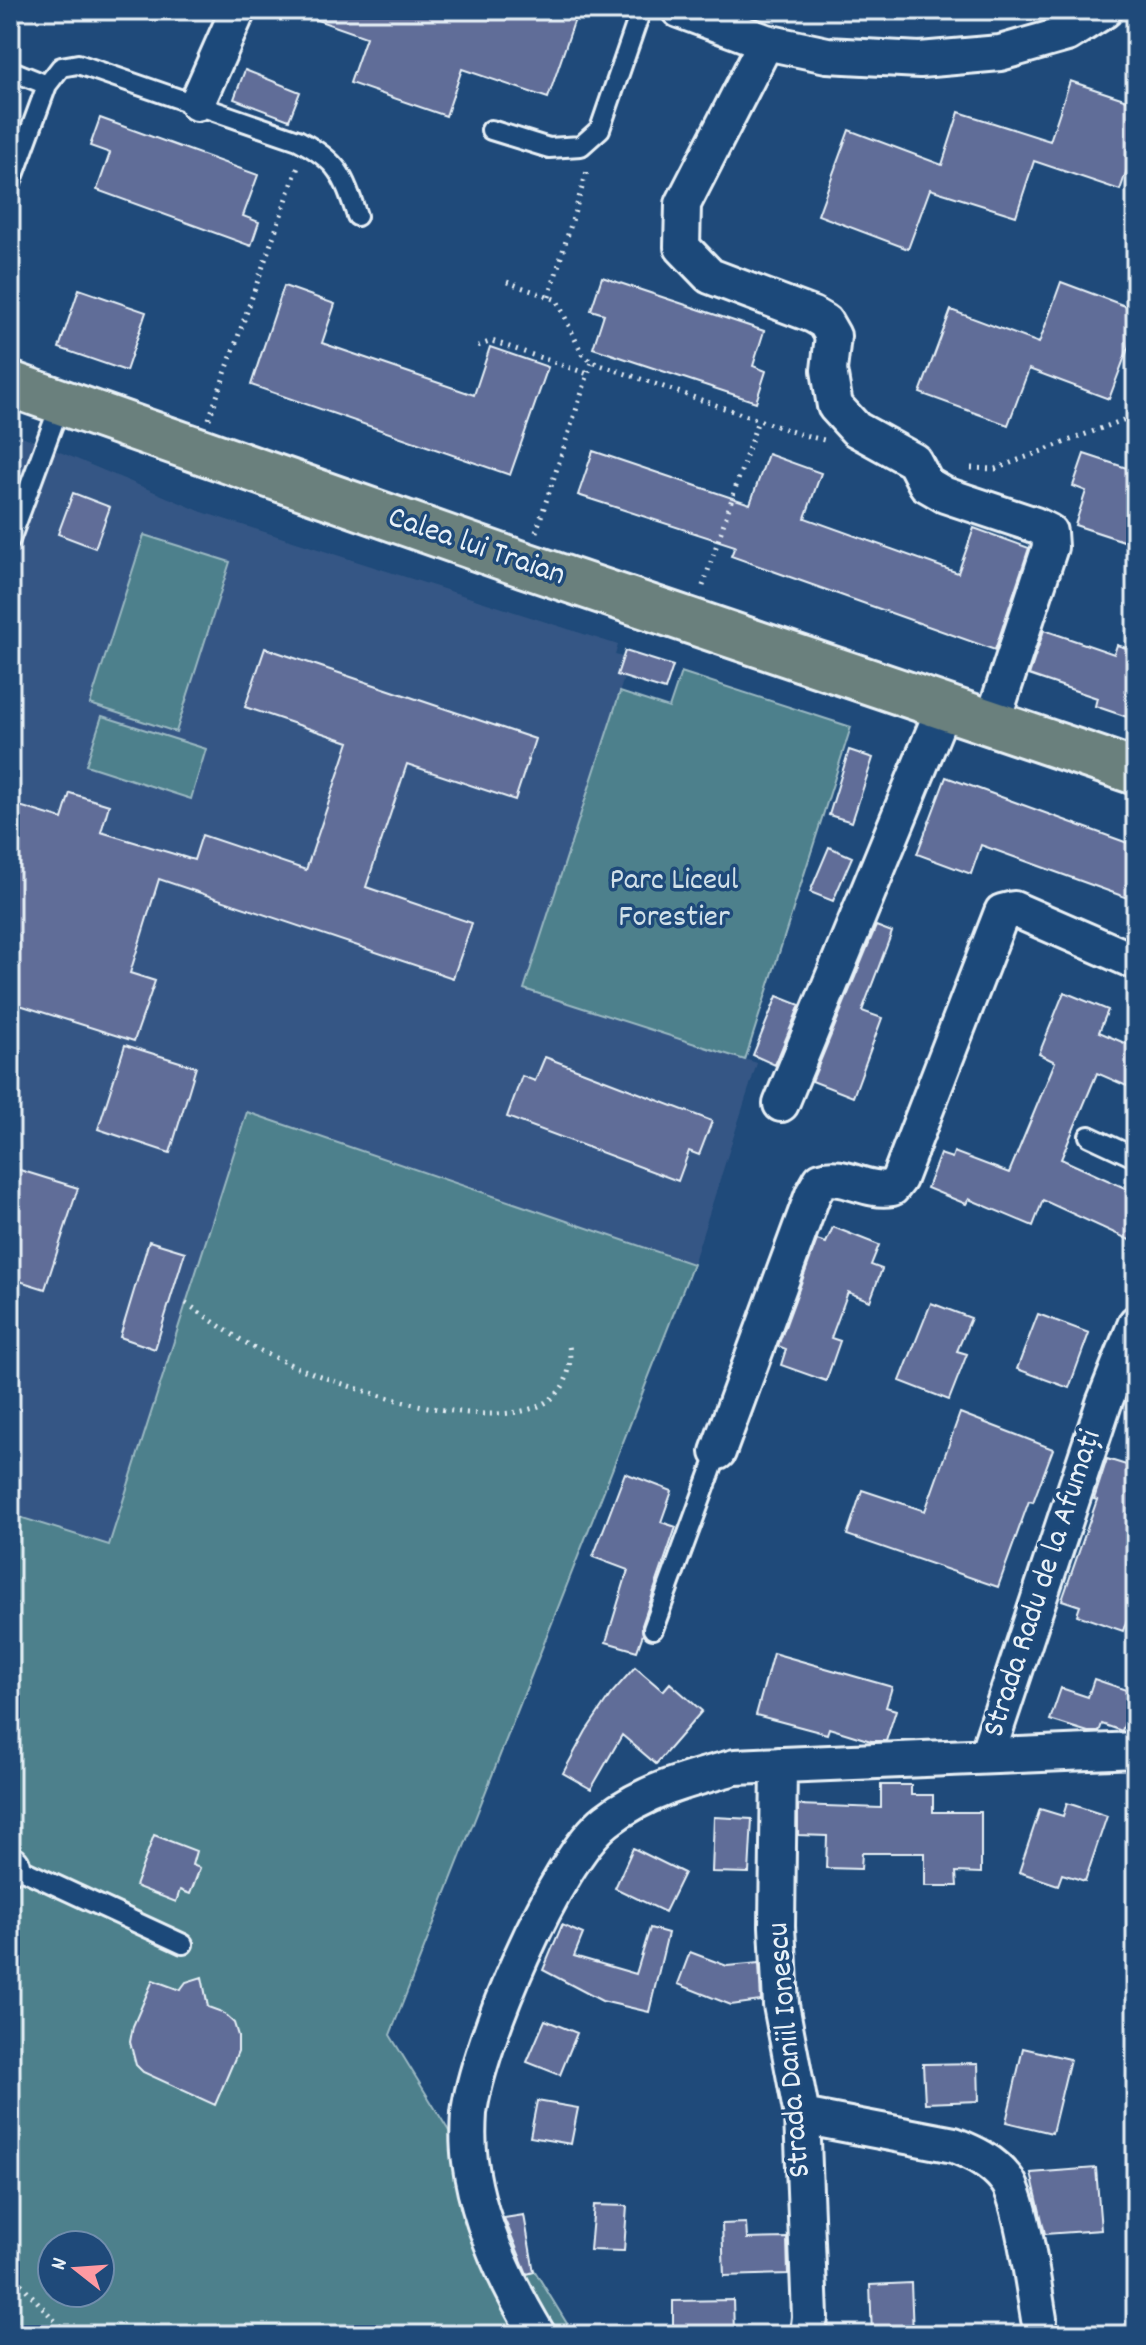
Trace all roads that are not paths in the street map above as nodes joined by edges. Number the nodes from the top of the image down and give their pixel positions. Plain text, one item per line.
1 (238, 10) edge
2 (641, 10) edge
3 (679, 10) edge
4 (1105, 10) edge
5 (766, 42) junction
6 (10, 70) edge
7 (47, 85) junction
8 (197, 103) junction
9 (491, 130) dead end
10 (10, 186) edge
11 (357, 216) dead end
12 (10, 384) edge
13 (61, 402) junction
14 (10, 540) edge
15 (944, 707) junction
16 (992, 723) junction
17 (1136, 772) edge
18 (1136, 962) edge
19 (781, 1104) dead end
20 (1089, 1136) dead end
21 (1136, 1158) edge
22 (1136, 1323) edge
23 (718, 1452) joint
24 (653, 1629) dead end
25 (1136, 1750) edge
26 (987, 1755) junction
27 (779, 1765) junction
28 (11, 1865) edge
29 (183, 1944) dead end
30 (802, 2116) junction
31 (1039, 2319) dead end
32 (538, 2335) edge
33 (808, 2335) edge

1 - 8 street
2 - 9 lane
3 - 5 street
4 - 5 street
5 - 16 street
6 - 7 lane
7 - 8 lane
7 - 10 lane
8 - 11 lane
12 - 13 main road, Calea lui Traian
13 - 14 lane
13 - 15 main road, Calea lui Traian
15 - 16 main road, Calea lui Traian
15 - 19 street
16 - 17 main road, Calea lui Traian
18 - 23 street
20 - 21 lane
22 - 26 street, Strada Radu de la Afumați
23 - 24 lane
25 - 26 street
26 - 27 street
27 - 30 street, Strada Daniil Ionescu
27 - 32 street
28 - 29 lane
30 - 31 street
30 - 33 street, Strada Daniil Ionescu

